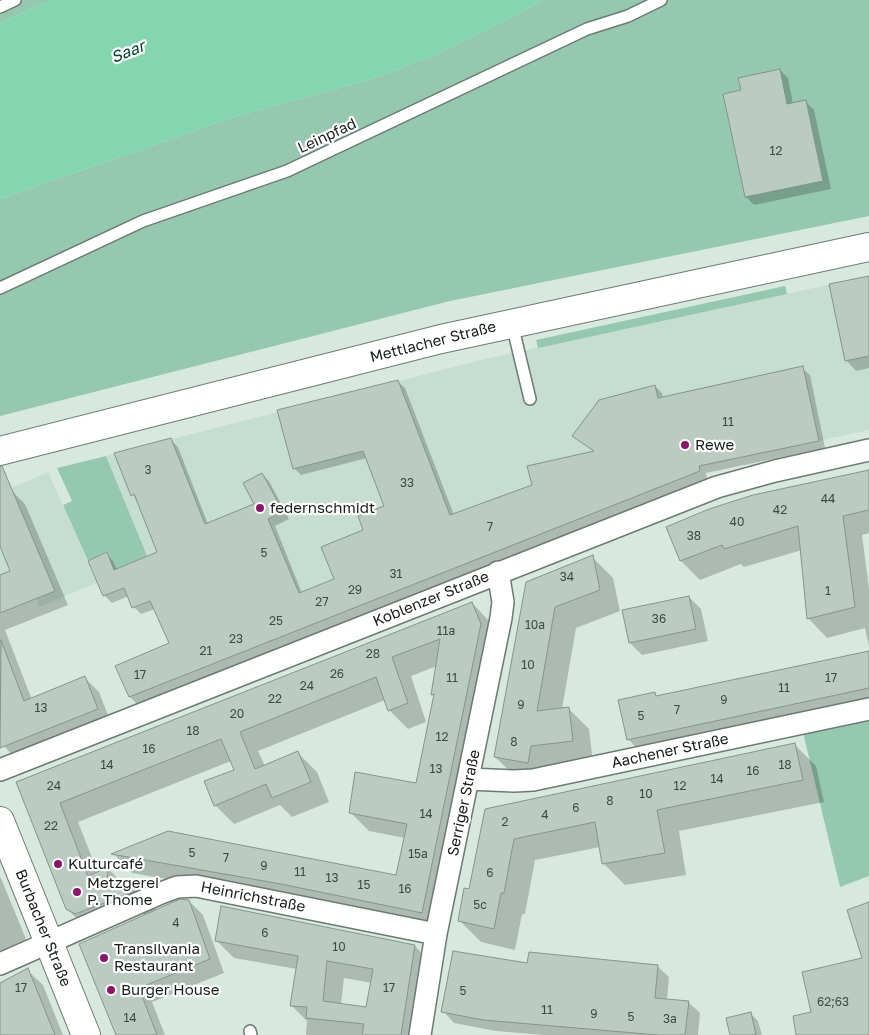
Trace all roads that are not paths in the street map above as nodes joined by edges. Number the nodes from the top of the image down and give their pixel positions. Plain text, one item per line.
1 (15, 0) edge
2 (662, 0) edge
3 (0, 7) edge
4 (869, 247) edge
5 (0, 288) edge
6 (512, 324) junction
7 (530, 399) dead end
8 (869, 450) edge
9 (0, 451) edge
10 (498, 572) junction
11 (869, 709) edge
12 (0, 770) edge
13 (470, 779) junction
14 (0, 821) edge
15 (436, 934) junction
16 (48, 942) junction
17 (0, 964) edge
18 (86, 1035) edge
19 (420, 1035) edge

1 - 3 lane
2 - 5 lane, Leinpfad
4 - 6 street, Mettlacher Straße
6 - 7 lane
6 - 9 street, Mettlacher Straße
8 - 10 street, Koblenzer Straße
10 - 12 street, Koblenzer Straße
10 - 13 street, Serriger Straße
11 - 13 street, Aachener Straße
13 - 15 street, Serriger Straße
14 - 16 street, Burbacher Straße
15 - 16 street, Heinrichstraße
15 - 19 street, Serriger Straße
16 - 17 street, Heinrichstraße
16 - 18 street, Burbacher Straße

